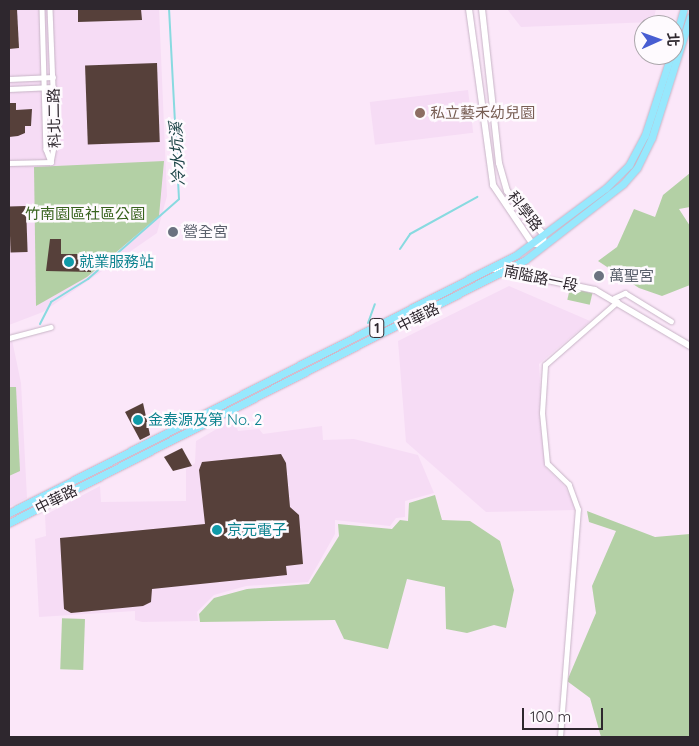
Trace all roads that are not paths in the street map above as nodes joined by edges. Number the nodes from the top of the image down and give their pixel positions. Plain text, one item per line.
1 (42, 9) edge
2 (50, 9) edge
3 (469, 9) edge
4 (482, 9) edge
5 (690, 17) edge
6 (668, 65) edge
7 (44, 77) junction
8 (53, 77) junction
9 (9, 78) edge
10 (45, 88) junction
11 (53, 88) junction
12 (9, 89) edge
13 (51, 162) junction
14 (9, 163) edge
15 (543, 234) junction
16 (532, 242) junction
17 (544, 246) junction
18 (496, 269) junction
19 (510, 271) junction
20 (616, 299) junction
21 (413, 310) junction
22 (417, 318) junction
23 (671, 321) dead end
24 (51, 327) dead end
25 (9, 338) edge
26 (690, 346) edge
27 (9, 513) edge
28 (9, 523) edge
29 (560, 737) edge

1 - 7 street, 科北二路
2 - 8 street, 科北二路
3 - 16 street, 科學路
4 - 15 street, 科學路
5 - 17 main road, 中華路 / 1
6 - 15 main road, 中華路 / 1
7 - 8 street
7 - 9 street
7 - 10 street, 科北二路
8 - 11 street, 科北二路
10 - 11 street
10 - 12 street
10 - 13 street, 科北二路
11 - 13 street, 科北二路
13 - 14 street
15 - 16 main road, 中華路 / 1
15 - 17 street, 科學路
16 - 17 street, 科學路
16 - 18 main road, 中華路 / 1
17 - 19 main road, 中華路 / 1
18 - 19 street, 南隘路一段
18 - 21 main road, 中華路 / 1
19 - 20 street, 南隘路一段
19 - 22 main road, 中華路 / 1
20 - 23 street
20 - 26 street, 南隘路一段
20 - 29 street
21 - 22 main road
21 - 27 main road, 中華路 / 1
22 - 28 main road, 中華路 / 1
24 - 25 street

